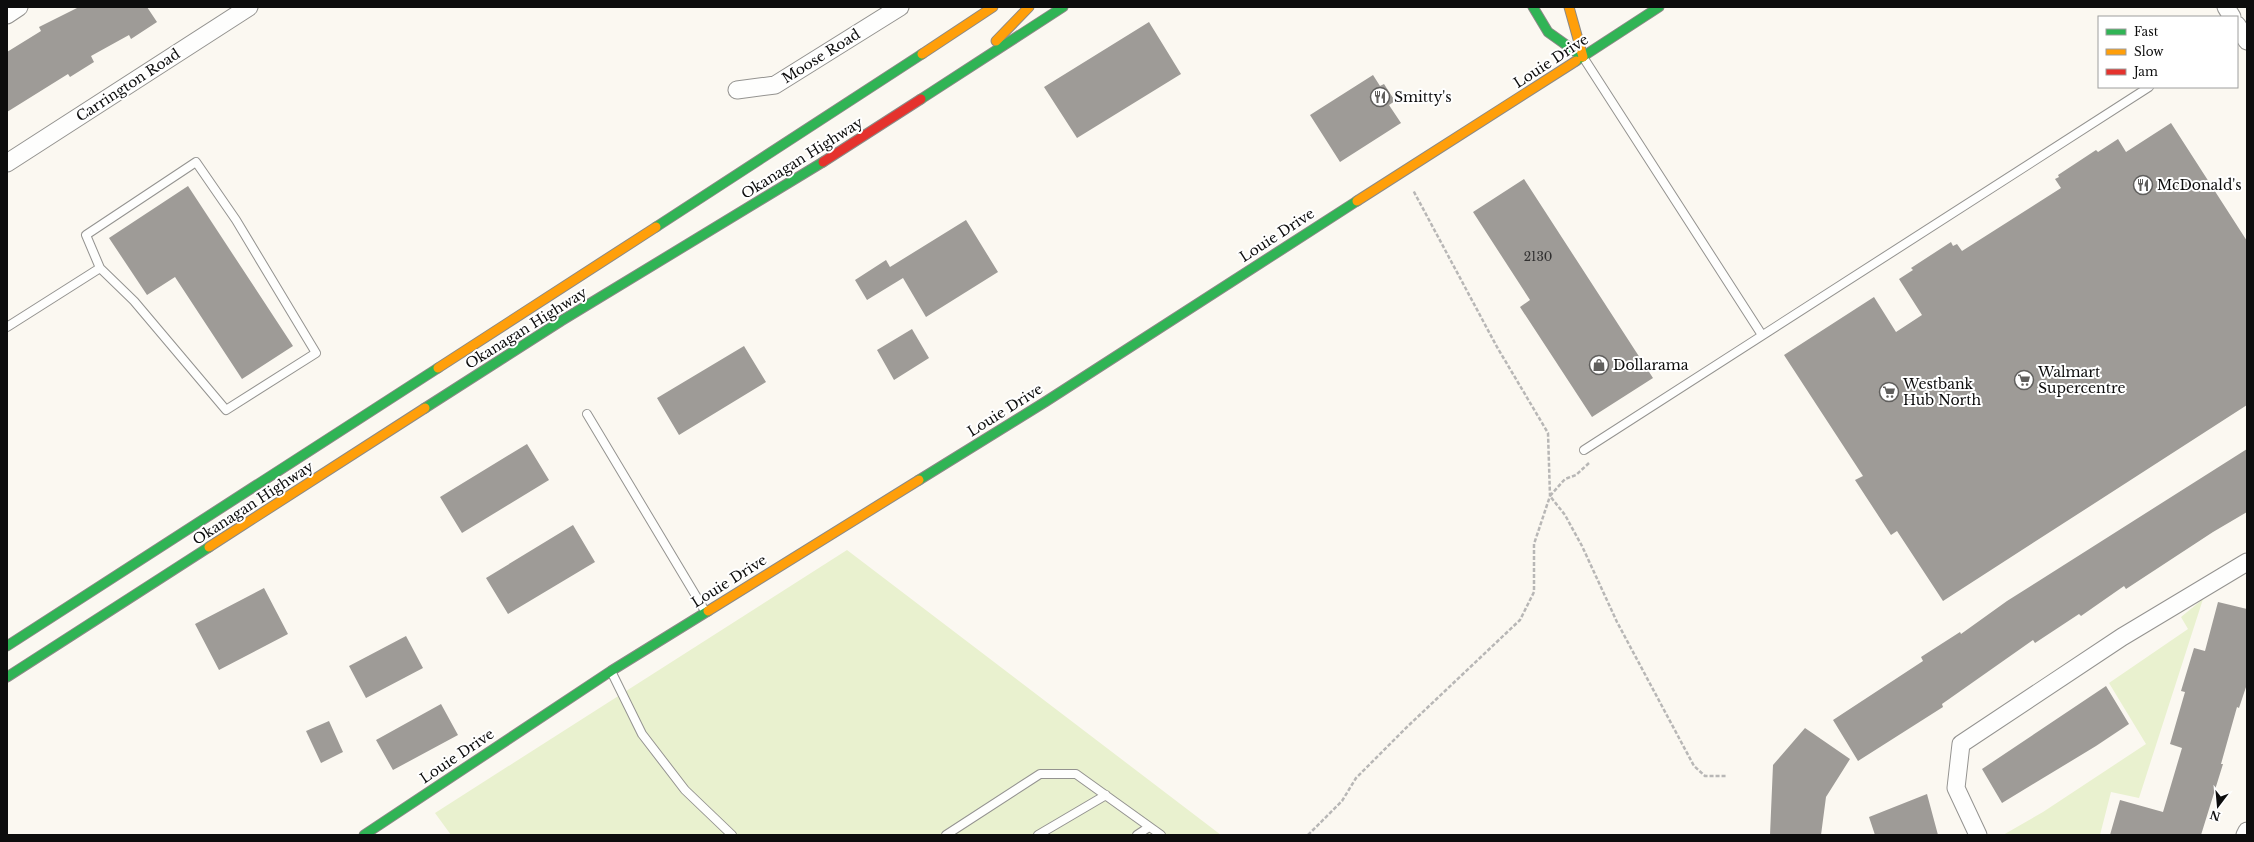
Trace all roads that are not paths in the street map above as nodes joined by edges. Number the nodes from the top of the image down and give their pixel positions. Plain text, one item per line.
1 (19, 7) edge
2 (249, 7) edge
3 (900, 7) edge
4 (993, 7) edge
5 (1029, 7) edge
6 (1063, 7) edge
7 (1533, 7) edge
8 (1569, 7) edge
9 (1659, 7) edge
10 (2226, 7) edge
11 (7, 15) edge
12 (2232, 16) edge
13 (1583, 57) junction
14 (968, 71) junction
15 (2147, 88) edge
16 (737, 90) dead end
17 (7, 163) edge
18 (100, 268) junction
19 (7, 327) edge
20 (1762, 335) junction
21 (587, 414) dead end
22 (1584, 450) dead end
23 (2247, 562) edge
24 (706, 612) junction
25 (7, 646) edge
26 (611, 671) junction
27 (7, 678) edge
28 (1106, 795) junction
29 (1150, 827) junction
30 (2247, 831) edge
31 (364, 835) edge
32 (732, 835) edge
33 (946, 835) edge
34 (1038, 835) edge
35 (1137, 835) edge
36 (1161, 835) edge
37 (1978, 835) edge
38 (2245, 835) edge

1 - 11 street
2 - 17 street, Carrington Road
3 - 16 street, Moose Road
4 - 25 main road, Okanagan Highway
5 - 14 main road
6 - 14 main road, Okanagan Highway
7 - 13 main road
8 - 13 main road
9 - 13 main road, Louie Drive
10 - 12 street
13 - 20 lane
13 - 24 main road, Louie Drive
14 - 27 main road, Okanagan Highway
15 - 20 lane
18 - 18 lane
18 - 19 lane
20 - 22 lane
21 - 24 lane
23 - 37 street
24 - 26 main road, Louie Drive
26 - 31 main road, Louie Drive
26 - 32 lane
28 - 29 lane
28 - 33 lane
28 - 34 lane
29 - 35 lane
29 - 36 lane
30 - 38 street

